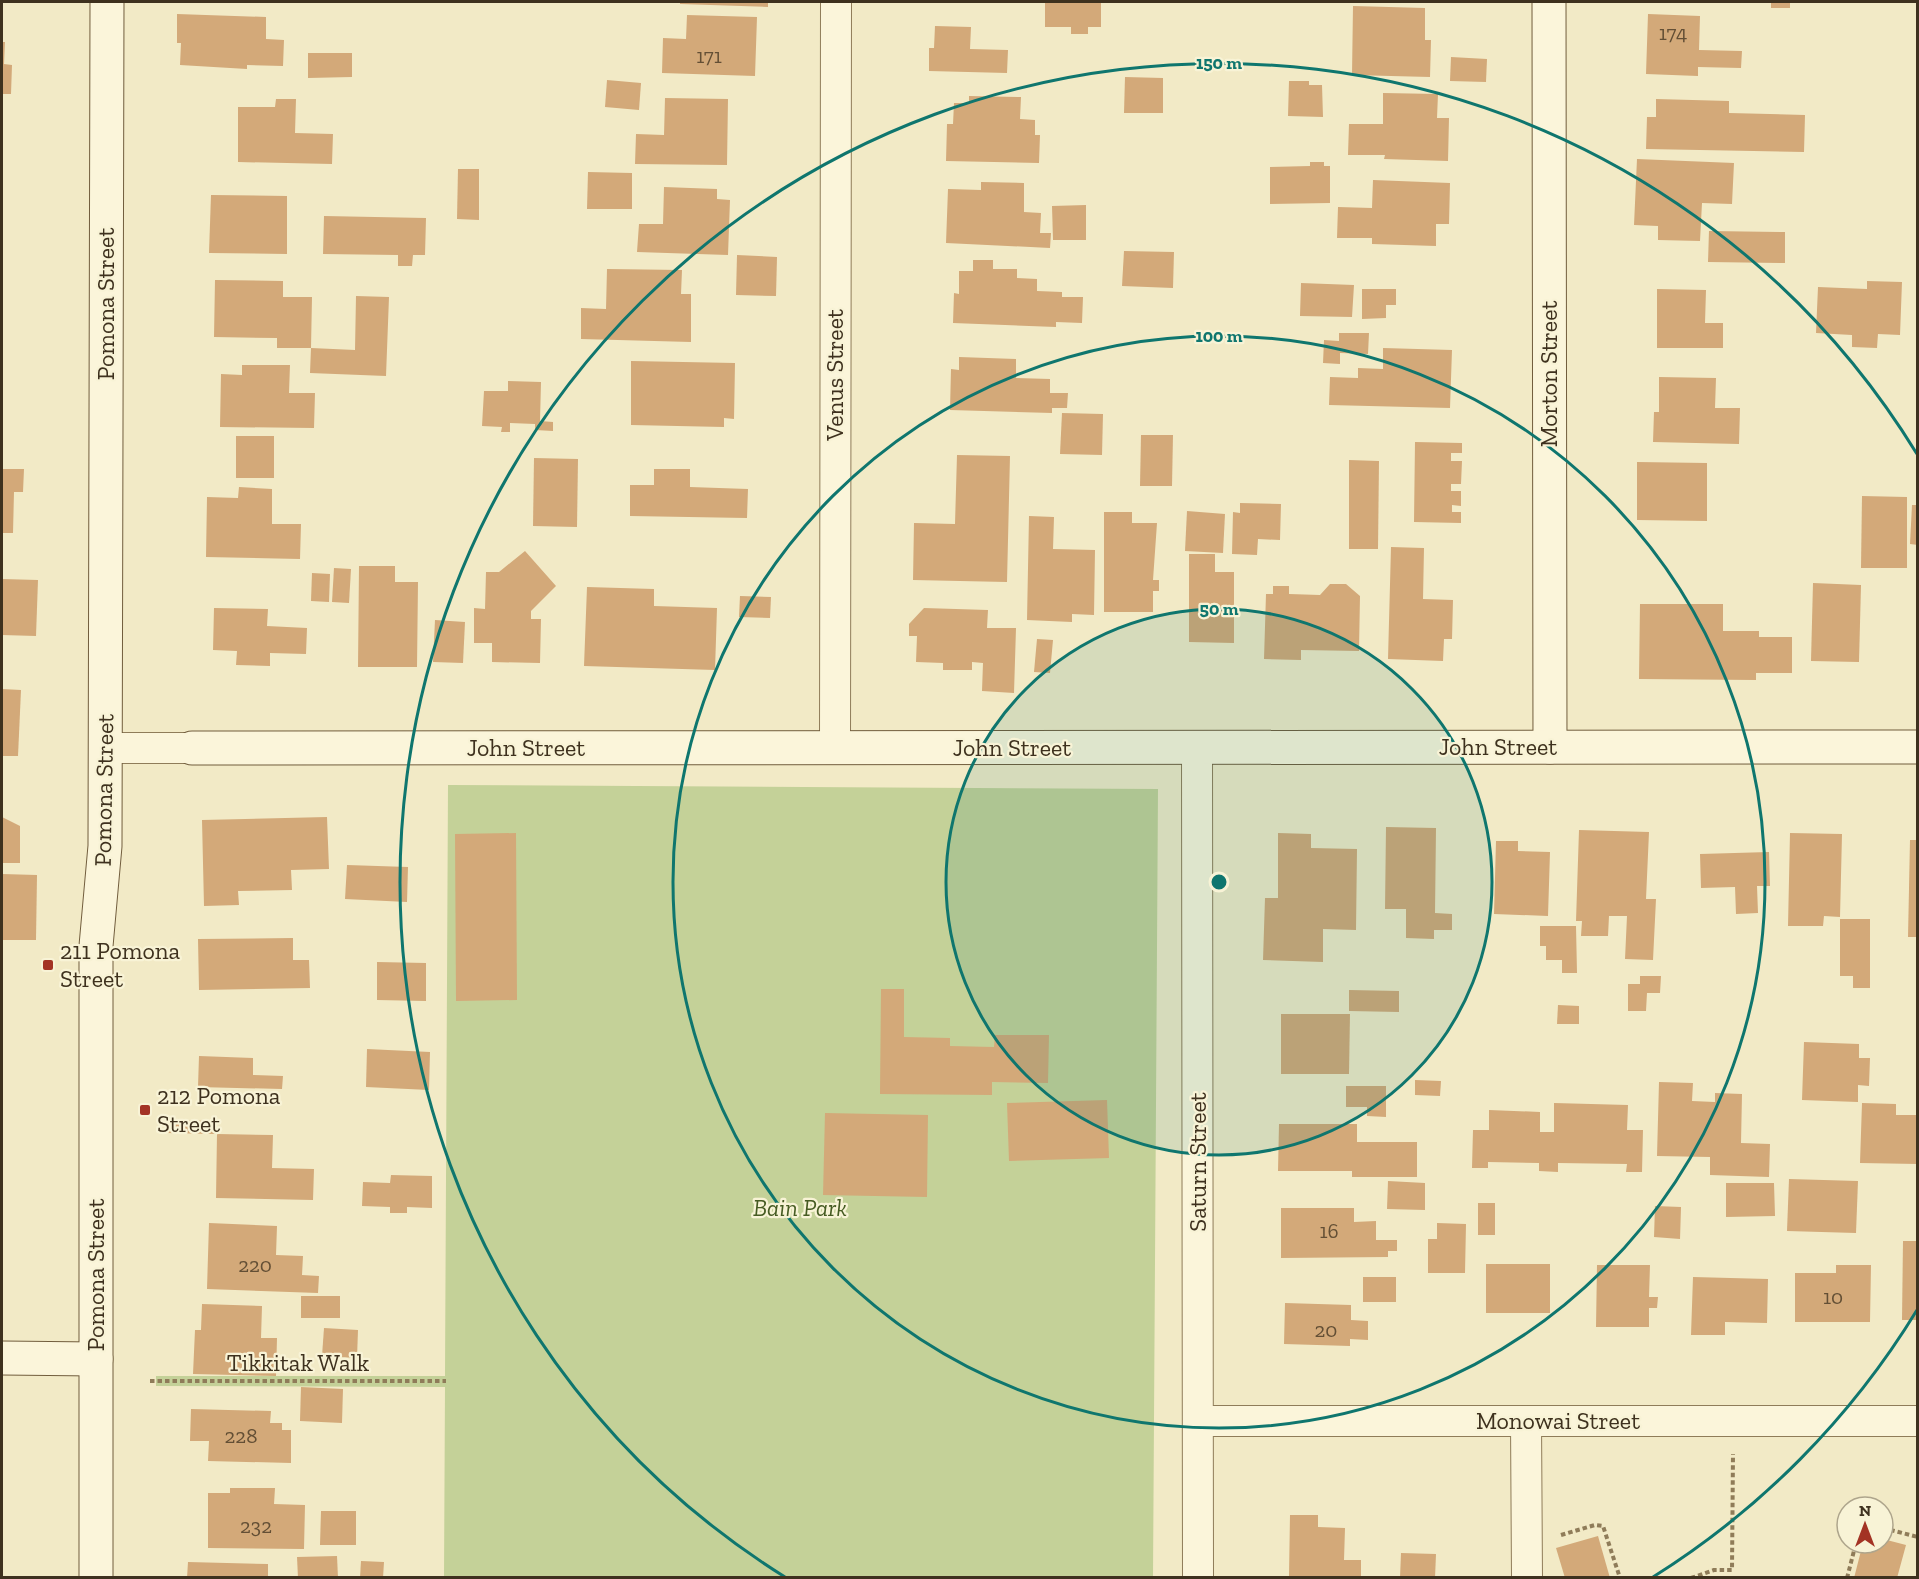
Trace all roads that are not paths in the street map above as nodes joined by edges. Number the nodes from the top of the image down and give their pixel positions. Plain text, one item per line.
1 (107, 2) edge
2 (836, 2) edge
3 (1549, 2) edge
4 (1197, 747) junction
5 (1550, 747) junction
6 (1917, 747) edge
7 (106, 748) junction
8 (192, 748) joint
9 (835, 748) junction
10 (2, 1358) edge
11 (96, 1359) junction
12 (1198, 1421) junction
13 (1526, 1421) junction
14 (1917, 1421) edge
15 (96, 1578) edge
16 (1198, 1578) edge
17 (1527, 1578) edge

1 - 7 street, Pomona Street
2 - 9 street, Venus Street
3 - 5 street, Morton Street
4 - 5 street, John Street
4 - 9 street, John Street
4 - 12 street, Saturn Street
5 - 6 street, John Street
7 - 8 street, John Street
7 - 11 street, Pomona Street
8 - 9 street, John Street
10 - 11 street
11 - 15 street, Pomona Street
12 - 13 street, Monowai Street
12 - 16 street, Saturn Street
13 - 14 street, Monowai Street
13 - 17 street

